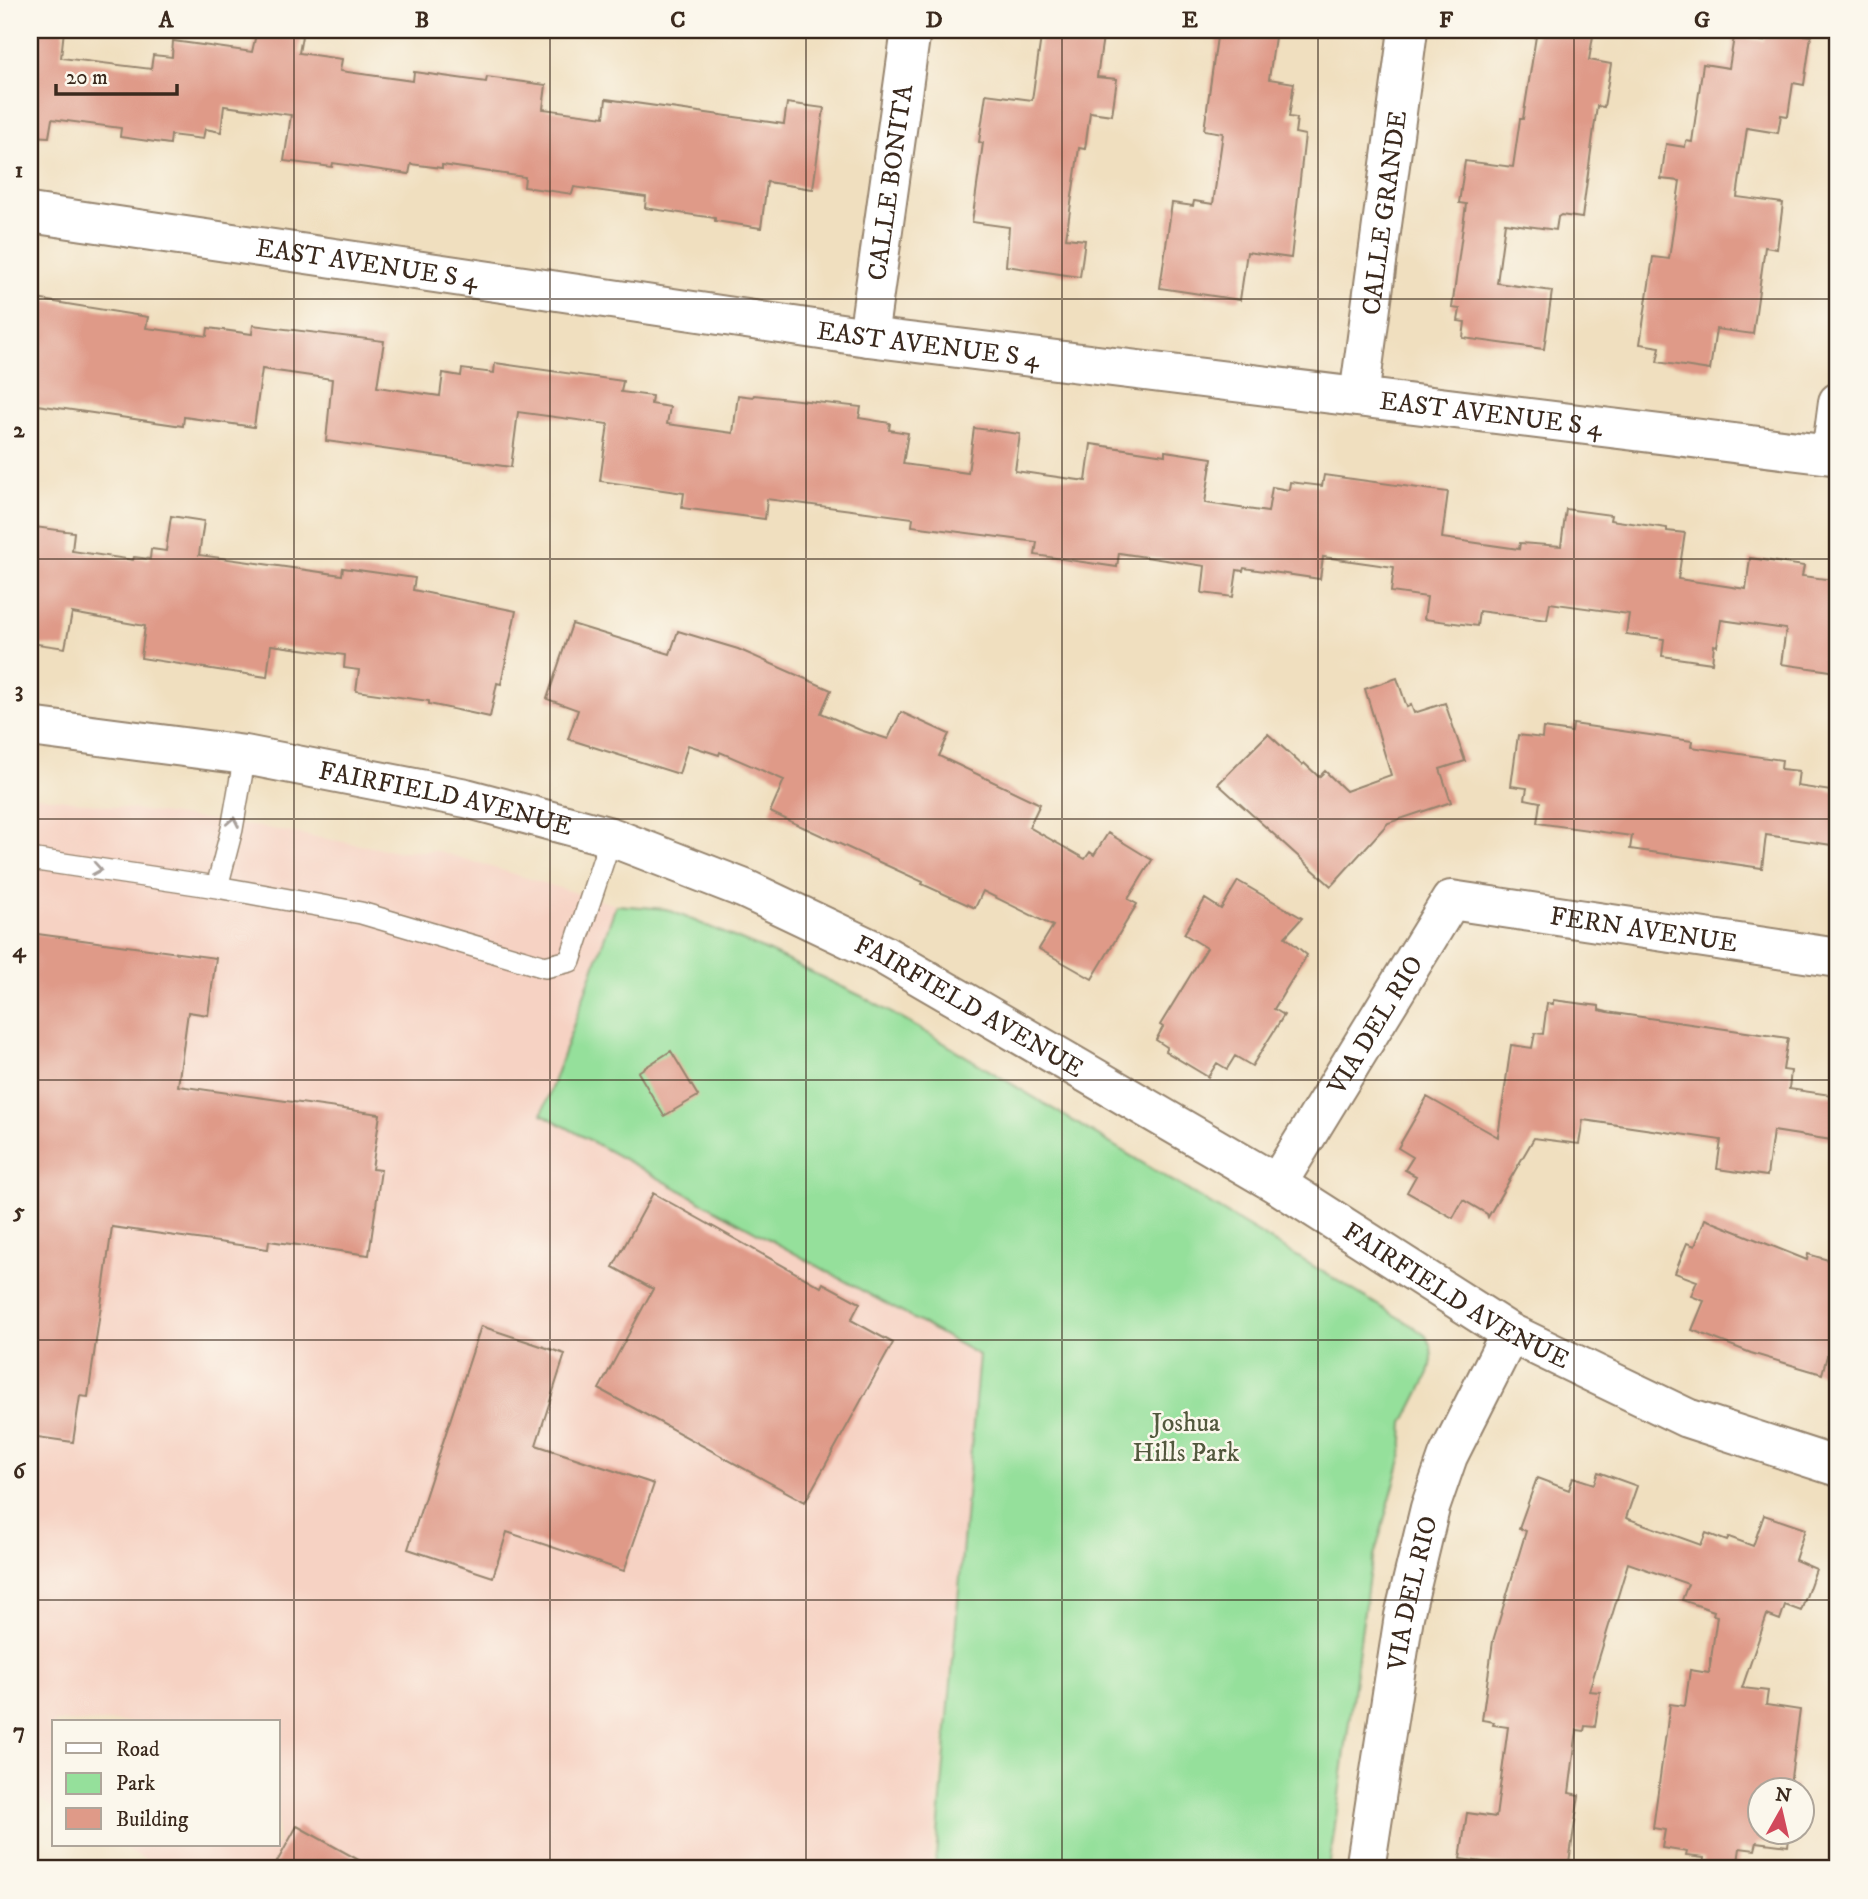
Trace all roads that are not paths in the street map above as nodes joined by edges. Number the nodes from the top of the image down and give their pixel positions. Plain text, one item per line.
1 (911, 30) edge
2 (1408, 30) edge
3 (30, 213) edge
4 (868, 337) junction
5 (1359, 397) junction
6 (1838, 402) edge
7 (30, 727) edge
8 (244, 755) junction
9 (611, 837) junction
10 (30, 859) edge
11 (217, 887) junction
12 (1451, 900) joint
13 (1838, 958) edge
14 (1277, 1185) junction
15 (1510, 1333) junction
16 (1838, 1467) edge
17 (1365, 1869) edge

1 - 4 street, CALLE BONITA
2 - 5 street, CALLE GRANDE
3 - 4 street, EAST AVENUE S 4
4 - 5 street, EAST AVENUE S 4
5 - 6 street, EAST AVENUE S 4
7 - 8 street, FAIRFIELD AVENUE
8 - 9 street, FAIRFIELD AVENUE
11 -> 8 lane
9 - 11 lane
9 - 14 street, FAIRFIELD AVENUE
10 -> 11 lane
12 - 13 street, FERN AVENUE
12 - 14 street, VIA DEL RIO
14 - 15 street, FAIRFIELD AVENUE
15 - 16 street, FAIRFIELD AVENUE
15 - 17 street, VIA DEL RIO

